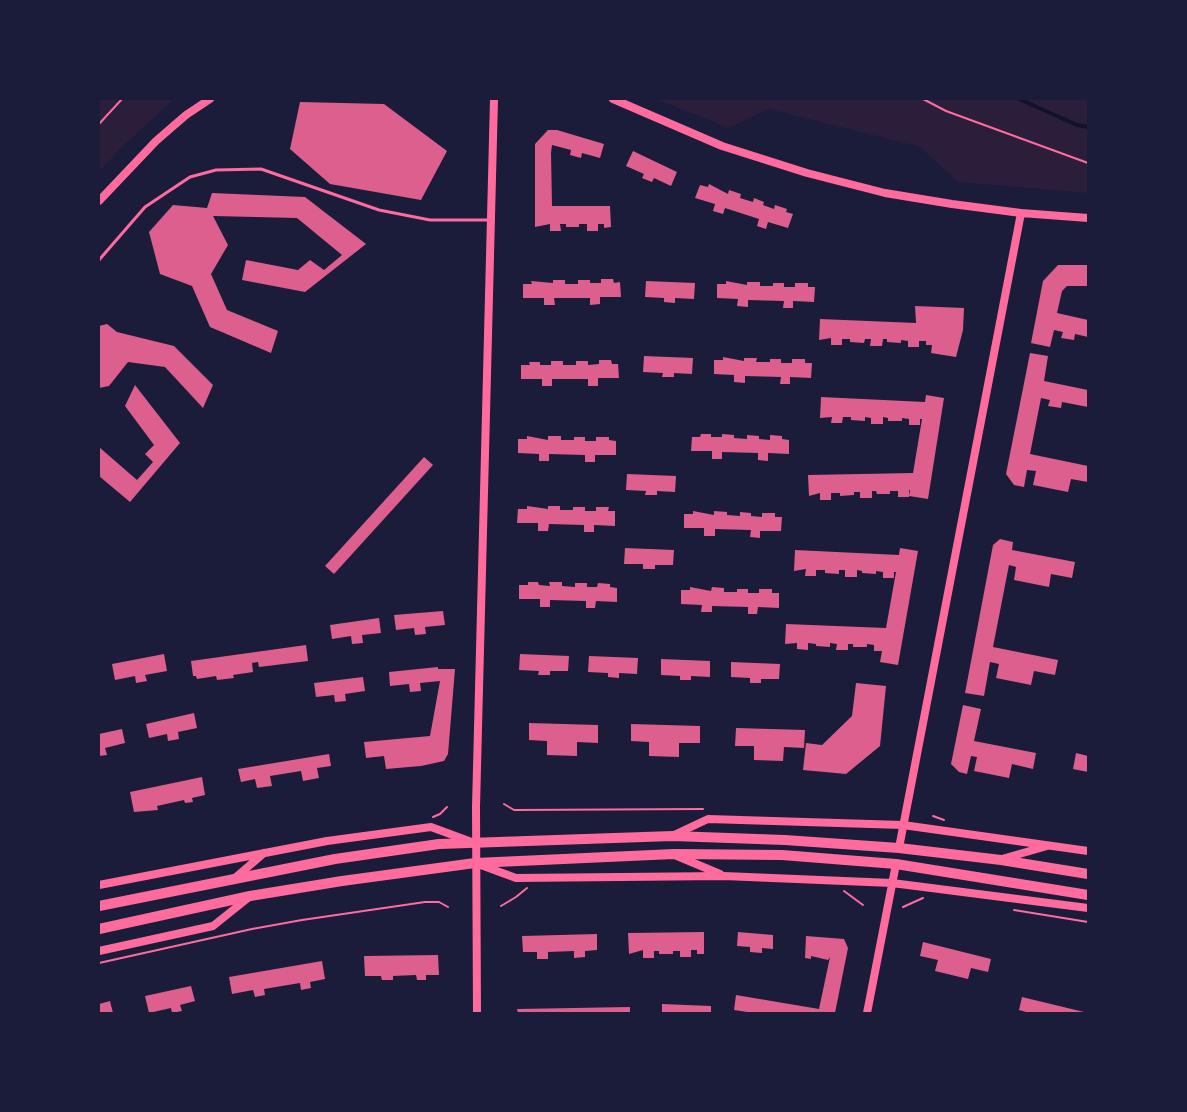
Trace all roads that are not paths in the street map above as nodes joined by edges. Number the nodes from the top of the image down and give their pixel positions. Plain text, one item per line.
1 (210, 99) edge
2 (494, 99) edge
3 (613, 99) edge
4 (99, 201) edge
5 (1021, 213) junction
6 (1088, 218) edge
7 (491, 220) junction
8 (99, 260) edge
9 (903, 825) junction
10 (673, 836) junction
11 (476, 843) junction
12 (1051, 845) junction
13 (899, 849) junction
14 (1088, 851) edge
15 (264, 853) junction
16 (674, 854) junction
17 (1001, 860) junction
18 (475, 863) junction
19 (896, 864) junction
20 (1088, 874) edge
21 (724, 876) junction
22 (235, 879) junction
23 (892, 883) junction
24 (99, 885) edge
25 (1088, 895) edge
26 (250, 896) junction
27 (99, 906) edge
28 (1088, 908) edge
29 (99, 929) edge
30 (99, 951) edge
31 (477, 1013) edge
32 (867, 1013) edge

1 - 4 street
2 - 7 street
3 - 5 street
5 - 6 street
5 - 9 street
7 - 8 lane
7 - 11 street
9 - 10 street
9 - 12 street
9 - 13 street
10 - 11 main road
10 - 13 main road
11 - 15 street
11 - 18 street
11 - 22 main road
12 - 14 street
12 - 17 street
13 - 17 main road
15 - 22 street
15 - 24 street
16 - 18 main road
16 - 19 main road
16 - 21 street
17 - 20 main road
18 - 21 street
18 - 26 main road
18 - 31 street
19 - 23 street
19 - 25 main road
21 - 23 street
22 - 27 main road
23 - 28 street
23 - 32 street
26 - 29 main road
26 - 30 street

